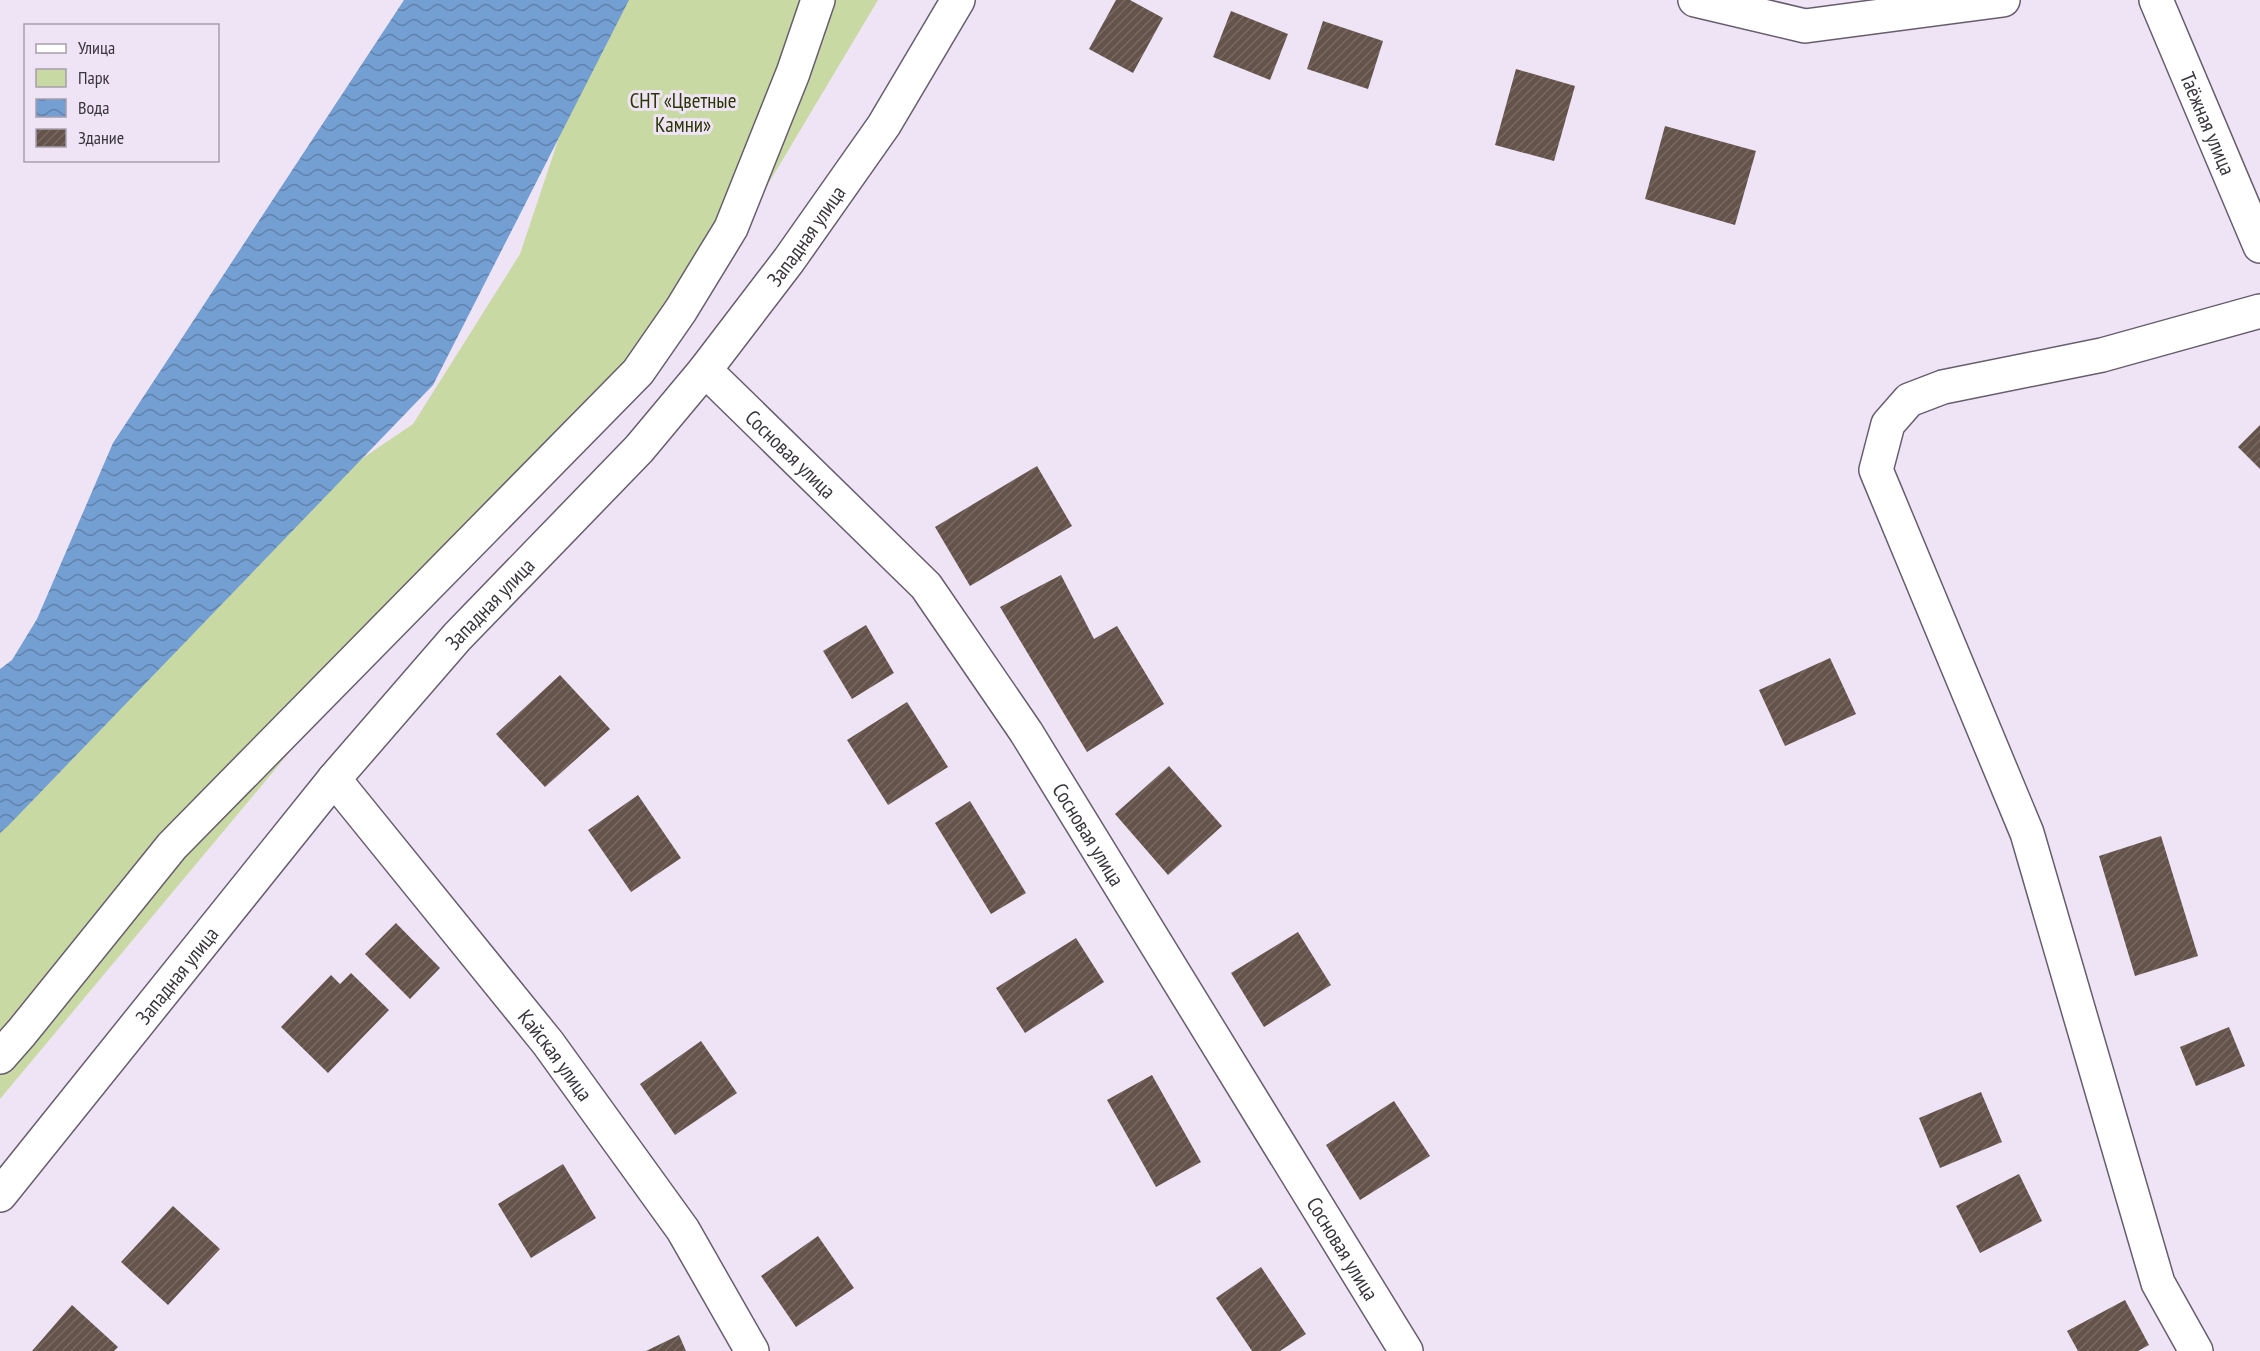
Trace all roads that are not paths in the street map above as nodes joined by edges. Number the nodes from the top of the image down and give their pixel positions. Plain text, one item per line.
1 (818, 0) edge
2 (958, 0) edge
3 (1695, 0) edge
4 (2003, 0) edge
5 (2156, 0) edge
6 (2260, 246) edge
7 (2260, 311) edge
8 (705, 370) junction
9 (334, 779) junction
10 (0, 1057) edge
11 (0, 1196) edge
12 (752, 1351) edge
13 (1406, 1351) edge
14 (2196, 1351) edge

1 - 10 street
2 - 8 street, Западная улица
3 - 4 street
5 - 6 street, Таёжная улица
7 - 14 street
8 - 9 street, Западная улица
8 - 13 street, Сосновая улица
9 - 11 street, Западная улица
9 - 12 street, Кайская улица

